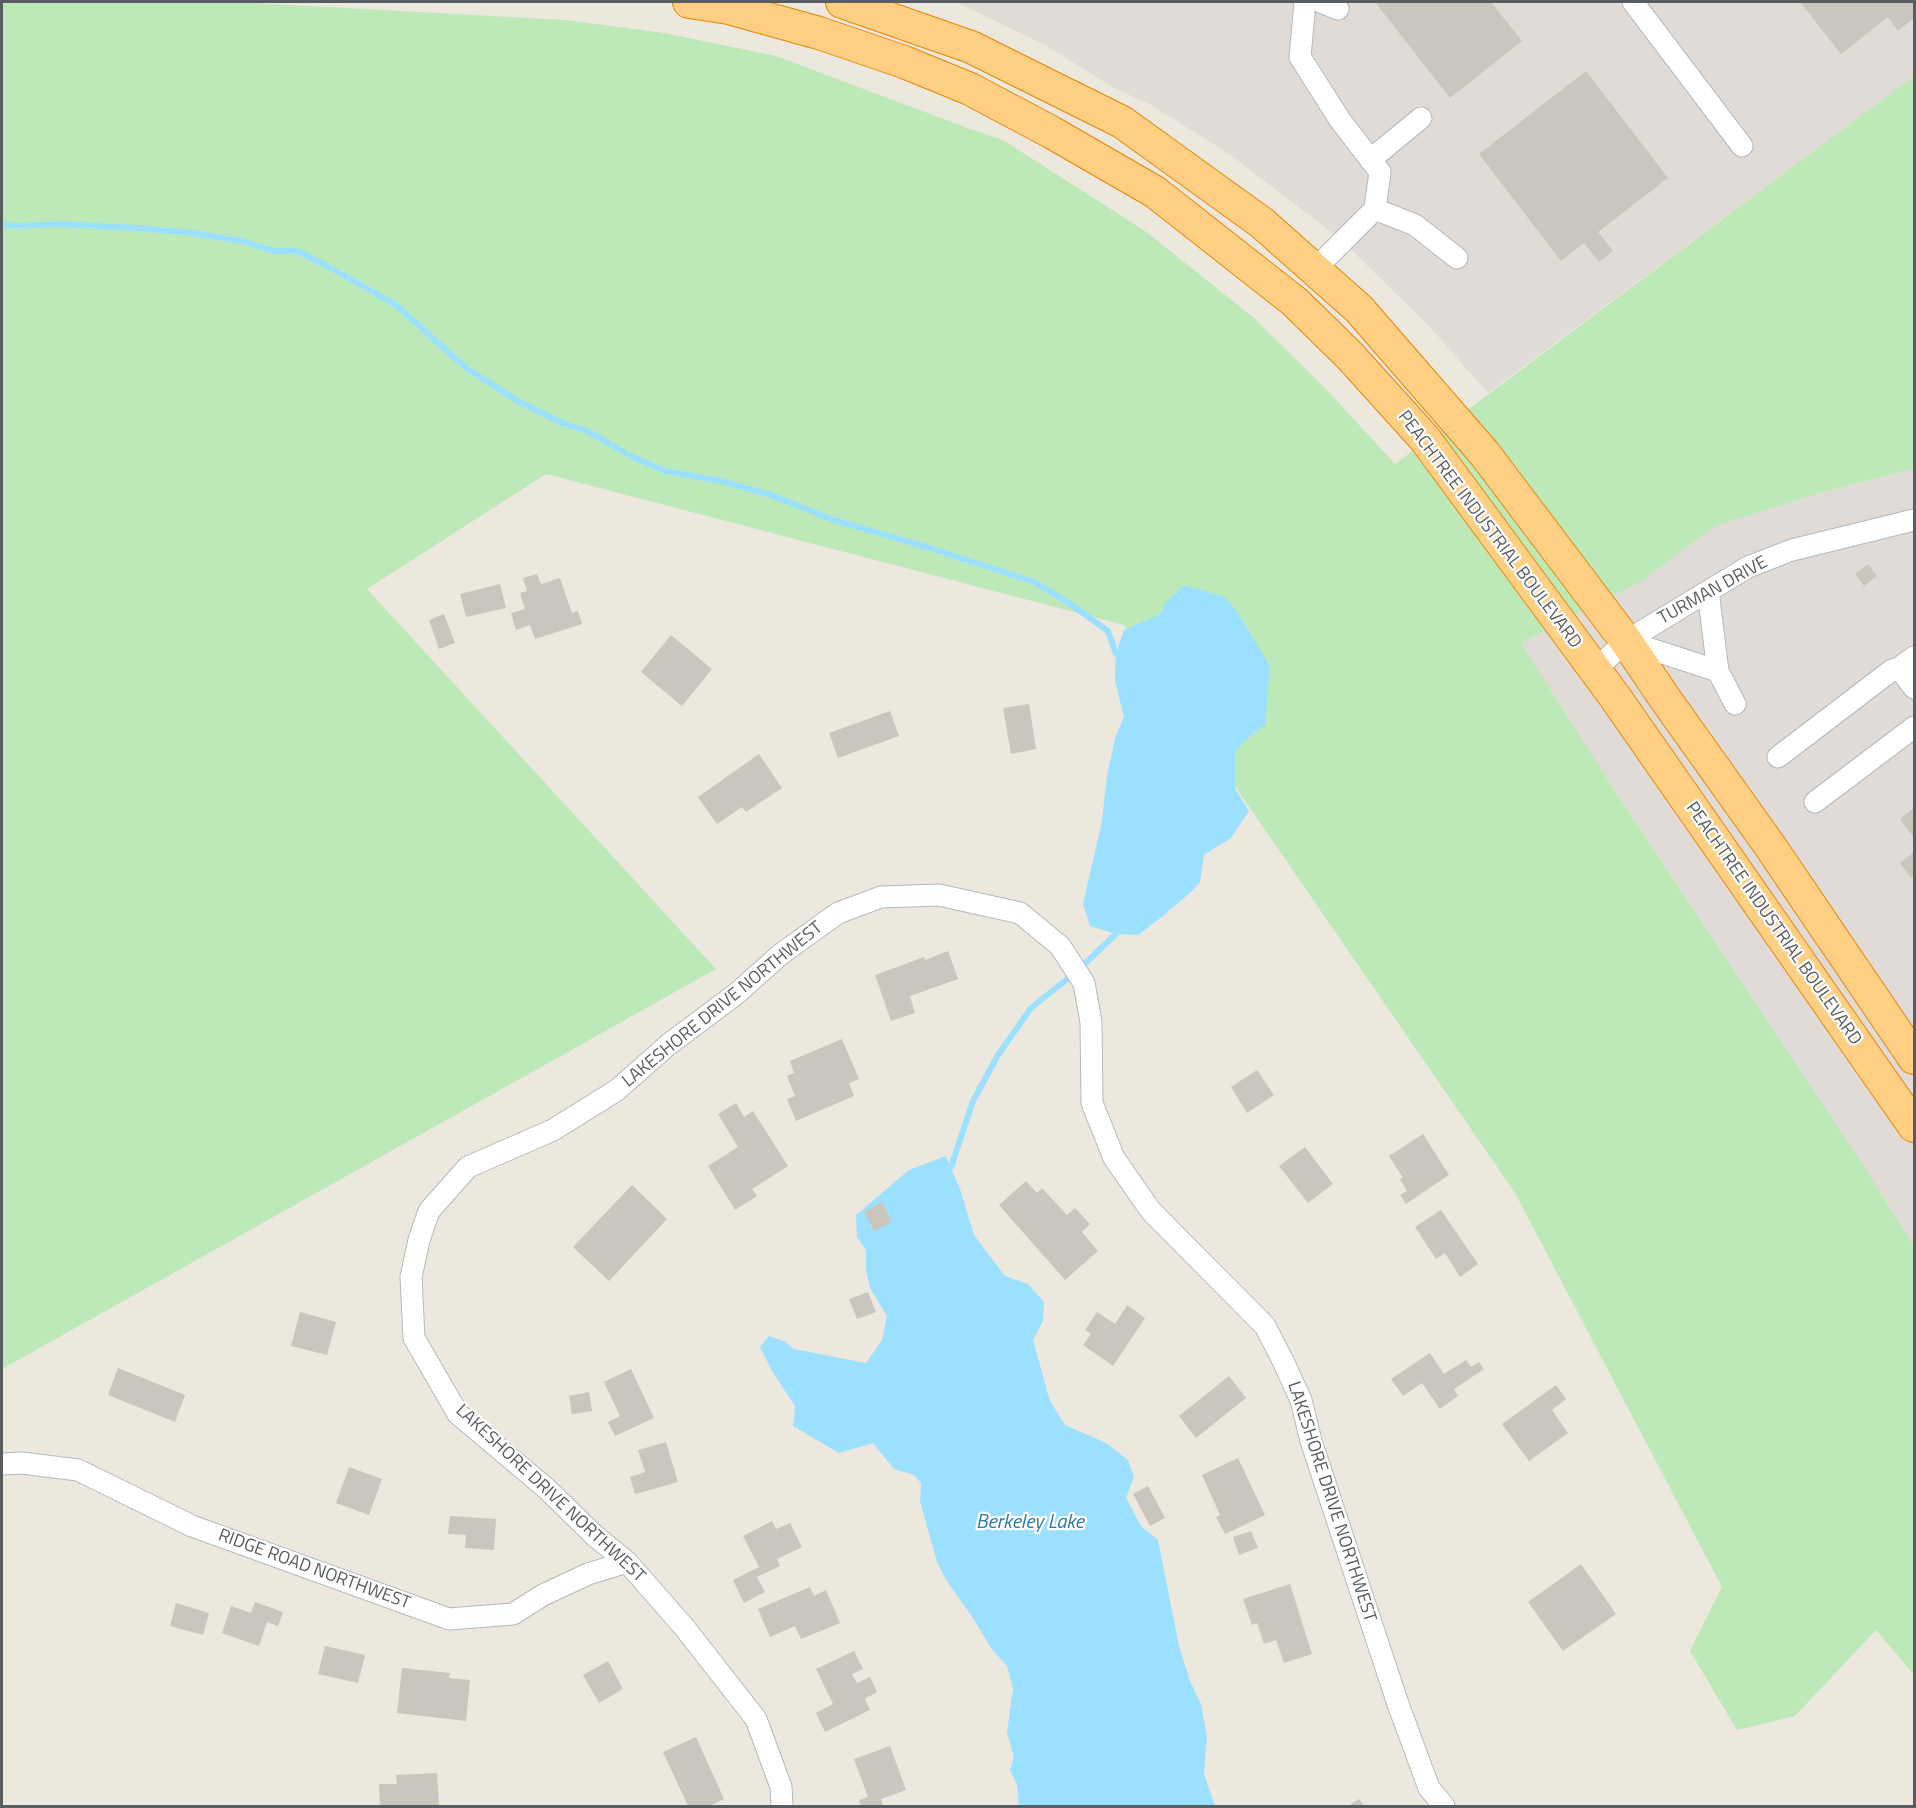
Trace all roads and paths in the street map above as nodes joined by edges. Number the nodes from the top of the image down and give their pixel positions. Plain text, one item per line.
1 (689, 2) edge
2 (842, 2) edge
3 (1305, 2) edge
4 (1633, 2) edge
5 (1421, 118) dead end
6 (1742, 146) dead end
7 (1370, 160) junction
8 (1375, 209) junction
9 (1457, 258) dead end
10 (1315, 269) junction
11 (1910, 527) edge
12 (1707, 591) junction
13 (1626, 641) junction
14 (1907, 663) edge
15 (1595, 670) junction
16 (1718, 671) junction
17 (1914, 688) edge
18 (1735, 704) dead end
19 (1914, 727) edge
20 (1778, 757) dead end
21 (1815, 802) dead end
22 (1914, 1058) edge
23 (1914, 1126) edge
24 (2, 1464) edge
25 (627, 1562) junction
26 (782, 1806) edge
27 (1444, 1806) edge

1 - 15 highway, PEACHTREE INDUSTRIAL BOULEVARD
2 - 10 highway, PEACHTREE INDUSTRIAL BOULEVARD
3 - 7 street
4 - 6 street
5 - 7 street
7 - 8 street
8 - 9 street
8 - 10 street
10 - 13 highway, PEACHTREE INDUSTRIAL BOULEVARD
11 - 12 street, TURMAN DRIVE
12 - 13 street, TURMAN DRIVE
12 - 16 street
13 - 15 street, TURMAN DRIVE
13 - 16 street
13 - 22 highway, PEACHTREE INDUSTRIAL BOULEVARD
14 - 17 street
14 - 20 street
15 - 23 highway, PEACHTREE INDUSTRIAL BOULEVARD
16 - 18 street
19 - 21 street
24 - 25 street, RIDGE ROAD NORTHWEST
25 - 26 street, LAKESHORE DRIVE NORTHWEST
25 - 27 street, LAKESHORE DRIVE NORTHWEST

